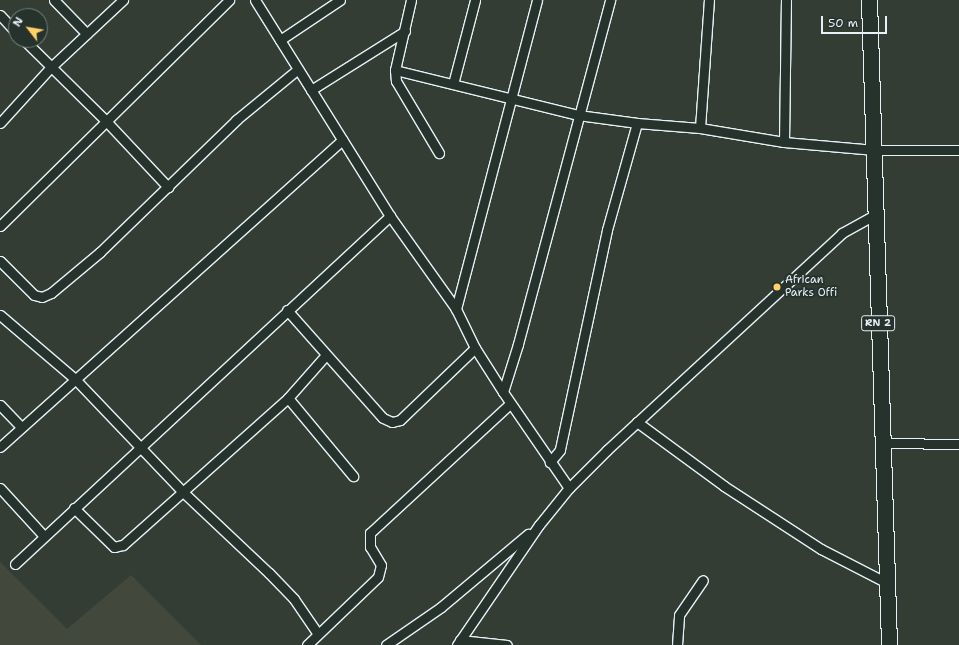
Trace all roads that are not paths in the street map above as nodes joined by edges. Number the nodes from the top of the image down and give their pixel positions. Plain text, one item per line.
1 (54, 0) edge
2 (123, 0) edge
3 (229, 0) edge
4 (255, 0) edge
5 (340, 0) edge
6 (411, 0) edge
7 (474, 0) edge
8 (537, 0) edge
9 (610, 0) edge
10 (708, 0) edge
11 (786, 0) edge
12 (869, 0) edge
13 (0, 15) edge
14 (8, 24) edge
15 (405, 31) junction
16 (87, 34) junction
17 (280, 40) junction
18 (31, 48) edge
19 (50, 68) junction
20 (298, 69) junction
21 (395, 70) junction
22 (453, 84) junction
23 (311, 90) junction
24 (512, 99) junction
25 (578, 115) junction
26 (106, 121) junction
27 (0, 123) edge
28 (637, 123) junction
29 (700, 128) junction
30 (342, 140) junction
31 (784, 142) junction
32 (875, 150) junction
33 (959, 150) edge
34 (439, 153) dead end
35 (168, 187) junction
36 (874, 215) junction
37 (390, 216) junction
38 (0, 226) edge
39 (0, 261) edge
40 (287, 310) junction
41 (456, 310) junction
42 (0, 315) edge
43 (475, 348) junction
44 (326, 355) junction
45 (76, 380) junction
46 (502, 392) junction
47 (288, 398) junction
48 (510, 404) junction
49 (0, 405) edge
50 (637, 422) junction
51 (21, 427) junction
52 (882, 442) junction
53 (959, 444) edge
54 (0, 447) edge
55 (140, 447) junction
56 (550, 462) junction
57 (353, 476) dead end
58 (0, 488) edge
59 (569, 488) junction
60 (183, 492) junction
61 (74, 508) junction
62 (539, 525) junction
63 (44, 536) junction
64 (15, 564) dead end
65 (703, 580) dead end
66 (889, 584) junction
67 (318, 634) junction
68 (463, 643) edge
69 (307, 645) edge
70 (386, 645) edge
71 (507, 645) edge
72 (676, 645) edge
73 (889, 645) edge

1 - 16 street
2 - 16 street
3 - 26 street
4 - 17 street
5 - 17 street
6 - 15 street
7 - 22 street
8 - 24 street
9 - 25 street
10 - 29 street
11 - 31 street
12 - 32 highway, RN 2
13 - 14 street
15 - 21 street
15 - 23 street
16 - 19 street
17 - 20 street
18 - 19 street
19 - 26 street
19 - 27 street
20 - 23 street
20 - 35 street
21 - 22 street
21 - 34 street
22 - 24 street
23 - 30 street
24 - 25 street
24 - 41 street
25 - 28 street
25 - 46 street
26 - 35 street
26 - 38 street
28 - 29 street
28 - 56 street
29 - 31 street
30 - 37 street
30 - 45 street
31 - 32 street
32 - 33 street
32 - 36 highway, RN 2
35 - 39 street
36 - 50 street
36 - 52 highway, RN 2
37 - 40 street
37 - 41 street
40 - 44 street
40 - 55 street
41 - 43 street
42 - 45 street
43 - 44 street
43 - 46 street
44 - 47 street
45 - 51 street
45 - 55 street
46 - 48 street
47 - 57 street
47 - 60 street
48 - 56 street
48 - 67 street
49 - 51 street
50 - 59 street
50 - 66 street
51 - 54 street
52 - 53 street
52 - 66 highway, RN 2
55 - 60 street
55 - 61 street
56 - 59 street
58 - 63 street
59 - 62 street
60 - 61 street
60 - 67 street
61 - 63 street
62 - 68 street
62 - 70 street
63 - 64 street
65 - 72 street
66 - 73 highway, RN 2
67 - 69 street
68 - 71 street

